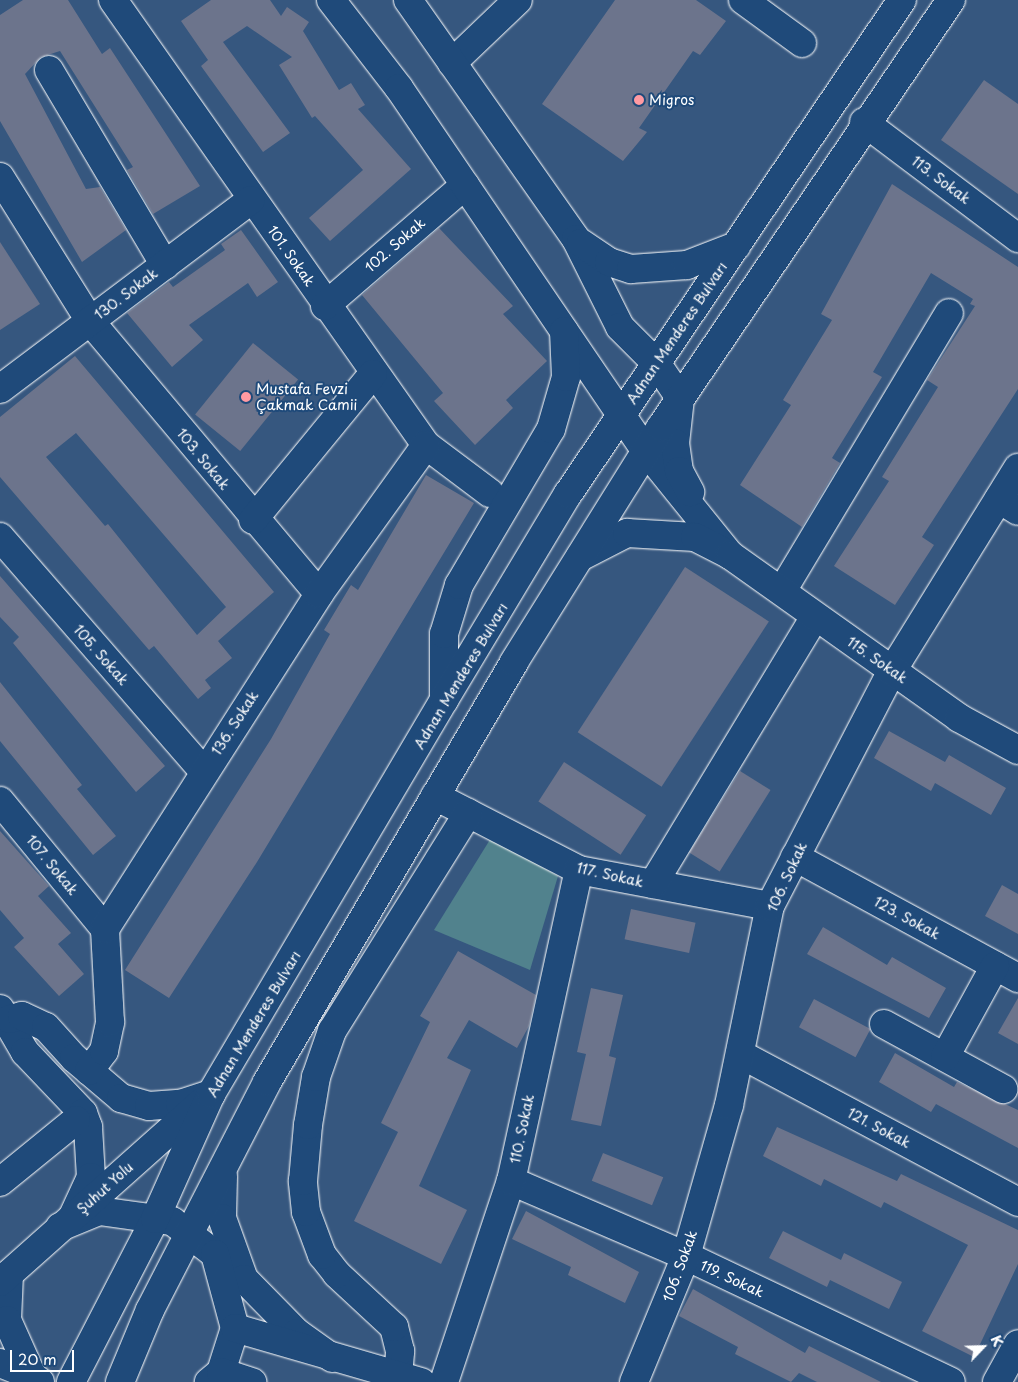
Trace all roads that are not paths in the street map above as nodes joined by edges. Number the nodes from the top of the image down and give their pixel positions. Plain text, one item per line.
1 (114, 0) edge
2 (331, 0) edge
3 (408, 0) edge
4 (517, 0) edge
5 (743, 0) edge
6 (902, 0) edge
7 (951, 0) edge
8 (802, 43) dead end
9 (452, 63) junction
10 (49, 70) dead end
11 (864, 122) junction
12 (0, 177) edge
13 (465, 185) junction
14 (251, 200) junction
15 (1018, 238) edge
16 (576, 239) junction
17 (736, 246) junction
18 (165, 265) junction
19 (325, 306) junction
20 (949, 313) dead end
21 (90, 321) junction
22 (564, 331) junction
23 (656, 364) junction
24 (373, 374) junction
25 (0, 389) edge
26 (680, 398) junction
27 (623, 413) junction
28 (426, 445) junction
29 (646, 450) junction
30 (1018, 468) edge
31 (490, 492) dead end
32 (1008, 505) edge
33 (254, 520) junction
34 (0, 537) edge
35 (579, 558) junction
36 (735, 558) junction
37 (782, 591) junction
38 (319, 594) junction
39 (815, 617) junction
40 (892, 671) junction
41 (444, 700) junction
42 (1018, 750) edge
43 (204, 772) junction
44 (436, 796) junction
45 (0, 801) edge
46 (468, 813) junction
47 (795, 857) junction
48 (579, 870) junction
49 (653, 884) junction
50 (770, 906) junction
51 (105, 929) junction
52 (1006, 972) edge
53 (5, 1014) edge
54 (884, 1024) dead end
55 (740, 1054) junction
56 (945, 1057) junction
57 (89, 1071) junction
58 (1004, 1089) dead end
59 (211, 1094) junction
60 (76, 1120) dead end
61 (224, 1168) junction
62 (511, 1181) junction
63 (0, 1182) edge
64 (1018, 1202) edge
65 (155, 1219) junction
66 (66, 1222) junction
67 (190, 1234) junction
68 (686, 1256) junction
69 (4, 1278) edge
70 (235, 1328) junction
71 (1018, 1344) edge
72 (332, 1358) junction
73 (0, 1363) edge
74 (215, 1377) edge
75 (36, 1379) edge
76 (410, 1379) edge
77 (71, 1382) edge
78 (120, 1382) edge
79 (252, 1382) edge
80 (444, 1382) edge
81 (634, 1382) edge
82 (951, 1382) edge
83 (997, 1382) edge

1 - 14 street, 101. Sokak
2 - 13 street
3 - 9 street
4 - 9 street
5 - 8 street
6 - 17 street, Adnan Menderes Bulvarı
7 - 11 street
9 - 16 street
10 - 18 street
11 - 15 street, 113. Sokak
11 - 26 street
12 - 21 street, 103. Sokak
13 - 19 street, 102. Sokak
13 - 22 street
14 - 18 street, 130. Sokak
14 - 19 street, 101. Sokak
16 - 17 street
16 - 23 street
17 - 23 street, Adnan Menderes Bulvarı
18 - 21 street, 130. Sokak
19 - 24 street, 101. Sokak
20 - 37 street
21 - 25 street, 130. Sokak
21 - 33 street, 103. Sokak
22 - 27 street
22 - 41 street
23 - 26 street
23 - 27 street, Adnan Menderes Bulvarı
24 - 28 street, 101. Sokak
24 - 33 street
26 - 29 street
26 - 36 street, 115. Sokak
27 - 29 street
27 - 41 street, Adnan Menderes Bulvarı
28 - 31 street, 101. Sokak
28 - 38 street, 136. Sokak
29 - 35 street
29 - 36 street
30 - 32 street, 106. Sokak
32 - 40 street, 106. Sokak
33 - 38 street, 103. Sokak
34 - 43 street, 105. Sokak
35 - 36 street
35 - 44 street
36 - 37 street, 115. Sokak
37 - 39 street, 115. Sokak
38 - 43 street, 136. Sokak
39 - 40 street, 115. Sokak
39 - 49 street
40 - 42 street, 115. Sokak
40 - 47 street, 106. Sokak
41 - 59 street, Adnan Menderes Bulvarı
43 - 51 street, 136. Sokak
44 - 46 street, 117. Sokak
44 - 61 street
45 - 51 street, 107. Sokak
46 - 48 street, 117. Sokak
46 - 76 street
47 - 50 street, 106. Sokak
47 - 52 street, 123. Sokak
48 - 49 street, 117. Sokak
48 - 62 street, 110. Sokak
49 - 50 street, 117. Sokak
50 - 55 street, 106. Sokak
51 - 57 street
52 - 56 street
53 - 57 street
53 - 66 street
54 - 56 street
55 - 64 street, 121. Sokak
55 - 68 street, 106. Sokak
56 - 58 street
57 - 59 street
59 - 65 street, Adnan Menderes Bulvarı
59 - 66 street, Şuhut Yolu
60 - 63 street
61 - 67 street
61 - 72 street
62 - 68 street, 119. Sokak
62 - 80 street, 110. Sokak
65 - 66 street
65 - 67 street
65 - 77 street, Adnan Menderes Bulvarı
66 - 69 street, Şuhut Yolu
67 - 70 street
67 - 78 street
68 - 81 street, 106. Sokak
68 - 82 street, 119. Sokak
69 - 75 street
70 - 72 street
70 - 74 street
71 - 83 street
72 - 76 street
73 - 75 street
74 - 79 street

